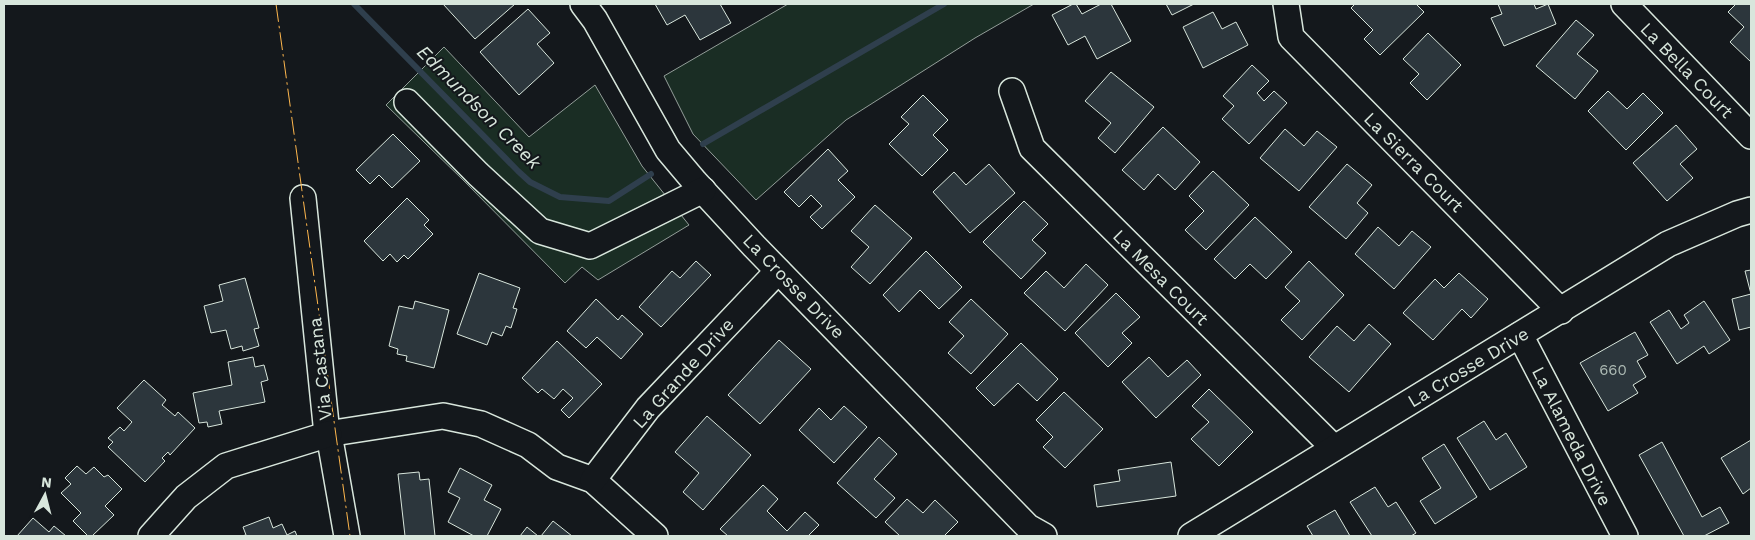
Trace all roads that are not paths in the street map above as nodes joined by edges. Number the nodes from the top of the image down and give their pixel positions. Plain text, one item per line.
1 (583, 4) edge
2 (1286, 4) edge
3 (1624, 4) edge
4 (1012, 92) dead end
5 (407, 102) dead end
6 (1751, 136) edge
7 (702, 190) junction
8 (303, 198) dead end
9 (1751, 210) edge
10 (778, 271) junction
11 (1561, 311) junction
12 (1520, 335) junction
13 (328, 434) junction
14 (1334, 448) junction
15 (593, 480) junction
16 (151, 536) edge
17 (347, 536) edge
18 (655, 536) edge
19 (1044, 536) edge
20 (1191, 536) edge
21 (1625, 536) edge

1 - 7 street, La Crosse Drive
2 - 11 street, La Sierra Court
3 - 6 street, La Bella Court
4 - 14 street, La Mesa Court
5 - 7 street
7 - 10 street, La Crosse Drive
8 - 13 street, Via Castana
9 - 11 street, La Crosse Drive
10 - 15 street, La Grande Drive
10 - 19 street, La Crosse Drive
11 - 12 street, La Crosse Drive
12 - 14 street, La Crosse Drive
12 - 21 street, La Alameda Drive
13 - 15 street
13 - 16 street
13 - 17 street, Via Castana
14 - 20 street, La Crosse Drive
15 - 18 street

